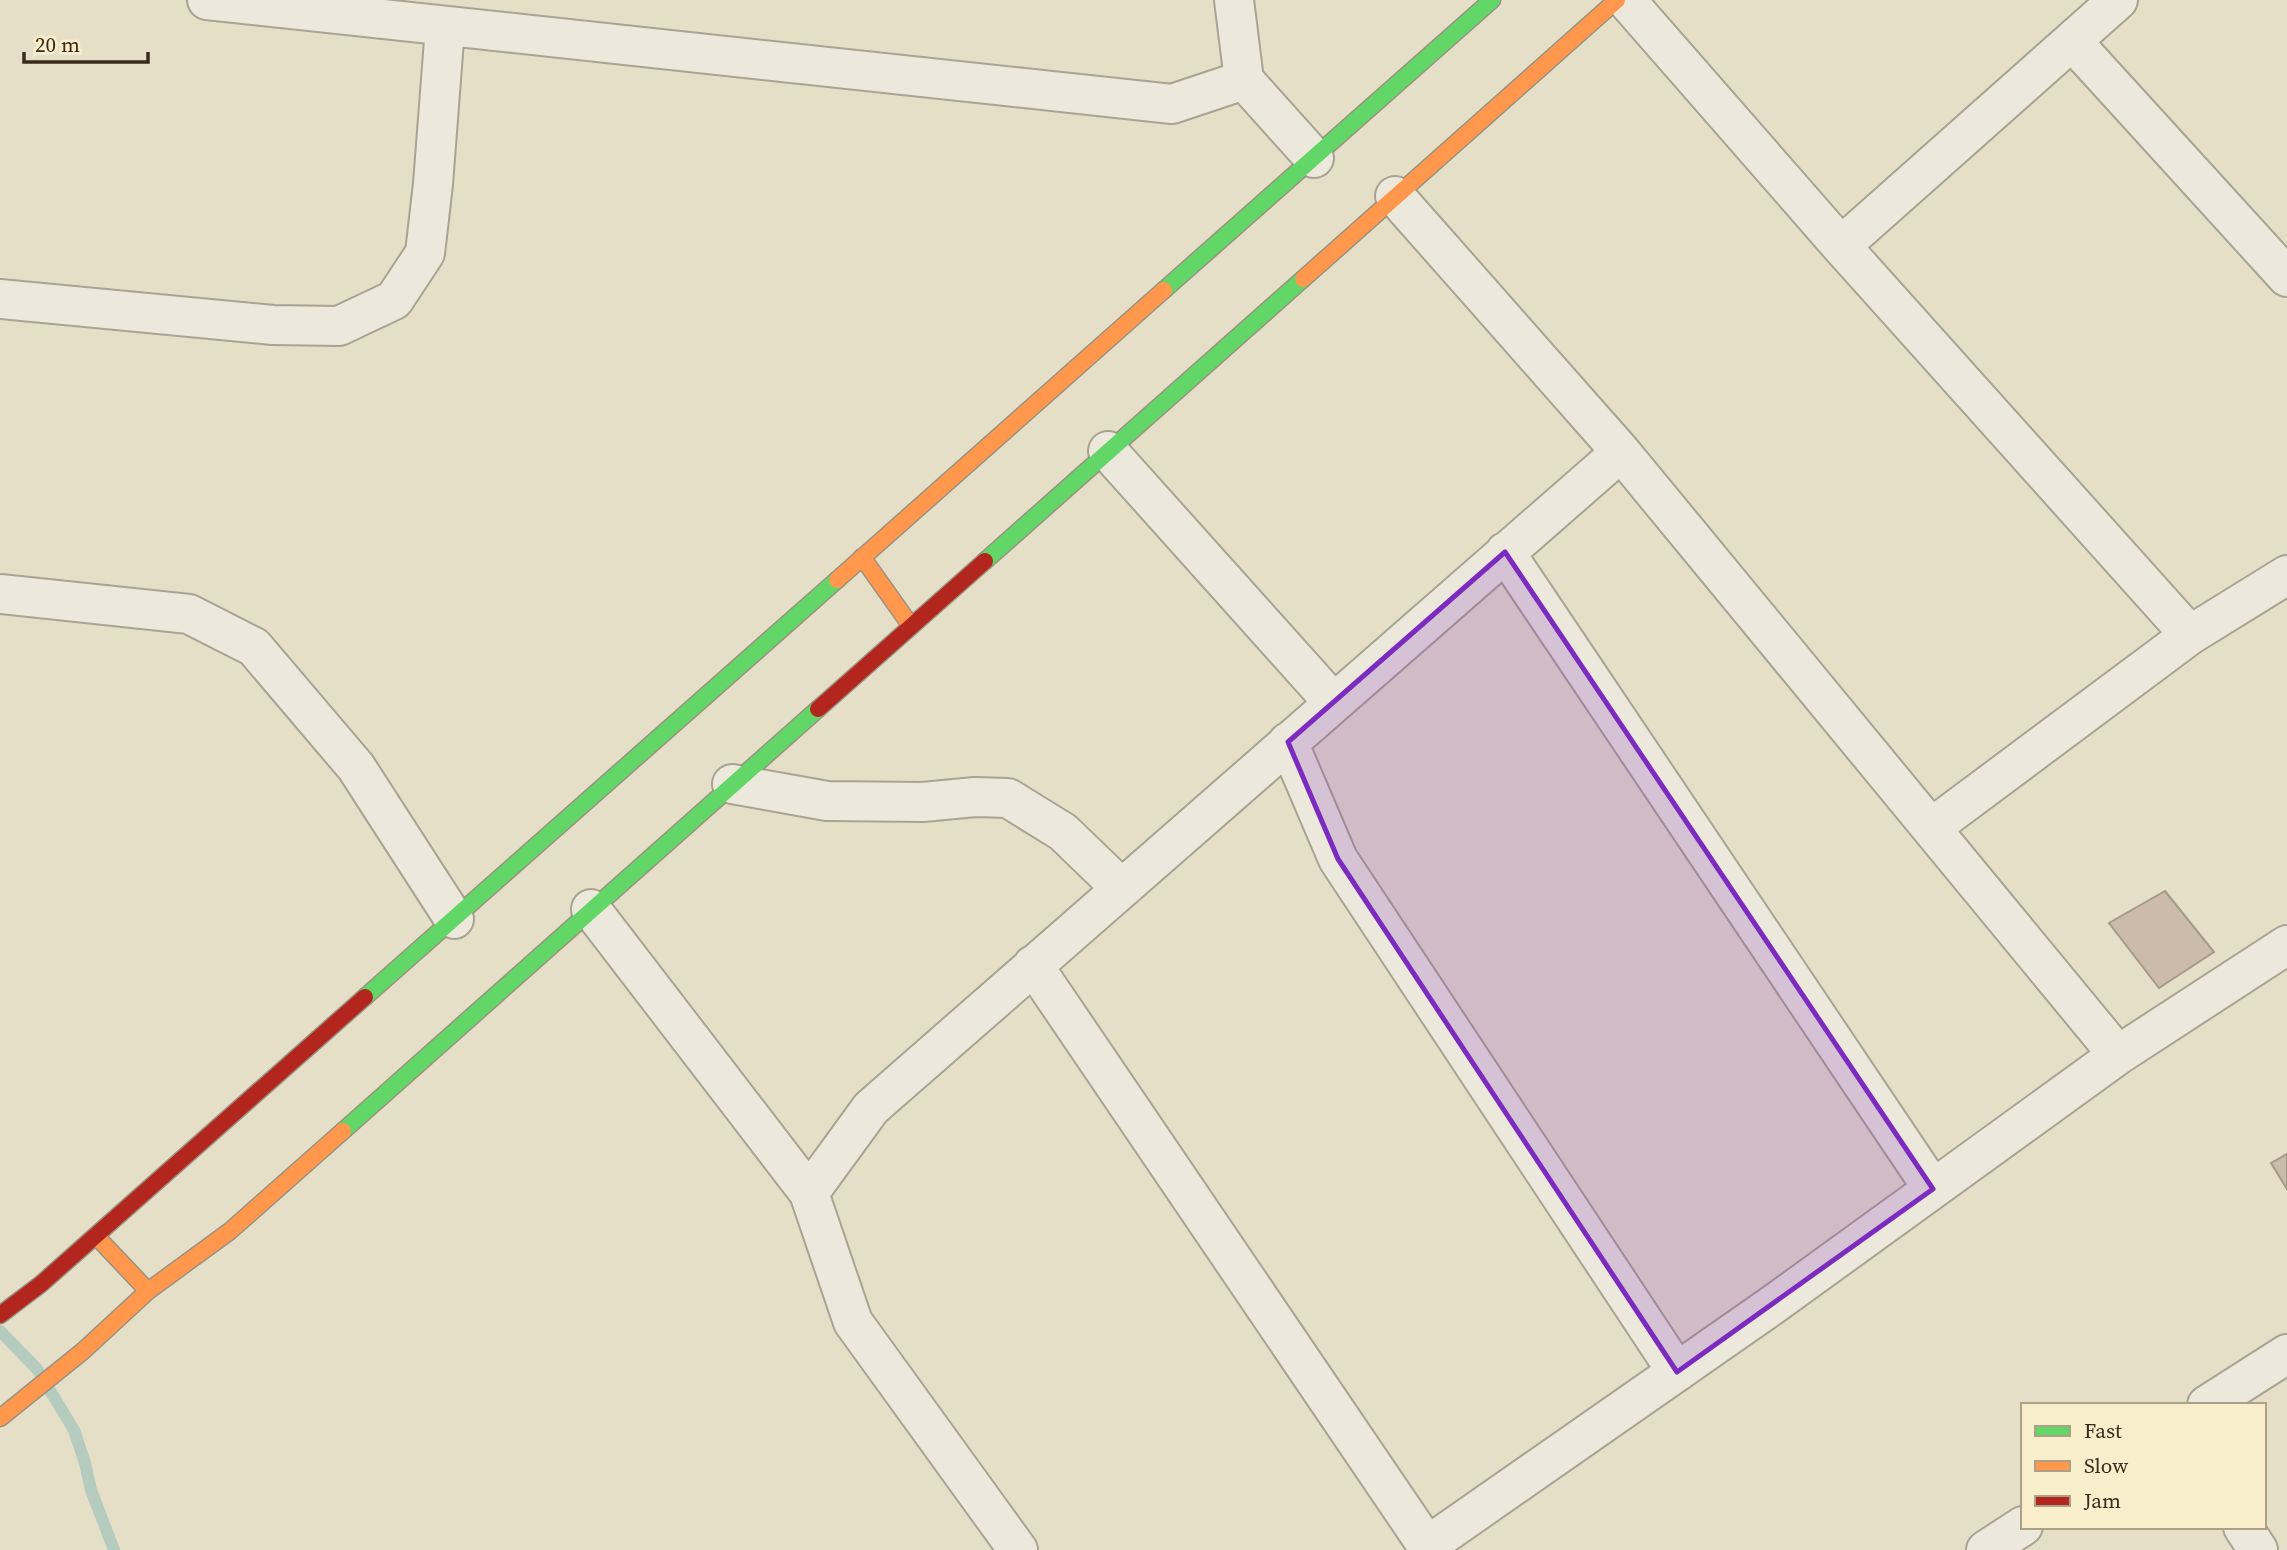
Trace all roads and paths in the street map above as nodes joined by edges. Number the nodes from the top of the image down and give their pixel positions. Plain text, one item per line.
1 (207, 0) edge
2 (1234, 0) edge
3 (1492, 0) edge
4 (1617, 0) edge
5 (1626, 0) edge
6 (2118, 0) edge
7 (445, 27) junction
8 (2072, 41) junction
9 (1244, 80) junction
10 (1314, 158) junction
11 (1395, 196) junction
12 (1841, 246) junction
13 (2287, 277) edge
14 (0, 299) edge
15 (1108, 451) junction
16 (1620, 452) junction
17 (1505, 552) junction
18 (862, 557) junction
19 (2287, 575) edge
20 (0, 594) edge
21 (911, 626) junction
22 (2190, 635) junction
23 (1333, 702) junction
24 (1288, 743) junction
25 (732, 784) junction
26 (1931, 828) junction
27 (1121, 888) junction
28 (591, 909) junction
29 (454, 919) junction
30 (2287, 945) edge
31 (1033, 965) junction
32 (2118, 1055) junction
33 (1933, 1189) junction
34 (809, 1193) junction
35 (96, 1236) junction
36 (148, 1291) junction
37 (0, 1315) edge
38 (2287, 1354) edge
39 (1677, 1372) junction
40 (2210, 1403) edge
41 (0, 1419) edge
42 (2021, 1527) edge
43 (2244, 1529) edge
44 (1429, 1548) edge
45 (1018, 1550) edge
46 (1986, 1550) edge
47 (2258, 1550) edge

1 - 7 street
2 - 9 street
3 - 10 street
4 - 11 street
5 - 12 street
6 - 8 street
7 - 9 street
7 - 14 street
8 - 12 street
8 - 13 street
9 - 10 street
10 - 18 street
11 - 15 street
11 - 16 street
12 - 22 street
15 - 21 street
15 - 23 street
16 - 17 street
16 - 26 street
17 - 23 street
17 - 33 street
18 - 21 street
18 - 29 street
19 - 22 street
20 - 29 street
21 - 25 street
22 - 26 street
23 - 24 street
24 - 27 street
24 - 39 street
25 - 27 street
25 - 28 street
26 - 32 street
27 - 31 street
28 - 34 street
28 - 36 street
29 - 35 street
30 - 32 street
31 - 34 street
31 - 44 street
32 - 33 street
33 - 39 street
34 - 45 street
35 - 36 street
35 - 37 street
36 - 41 street
38 - 40 street
39 - 44 street
42 - 46 street
43 - 47 street

